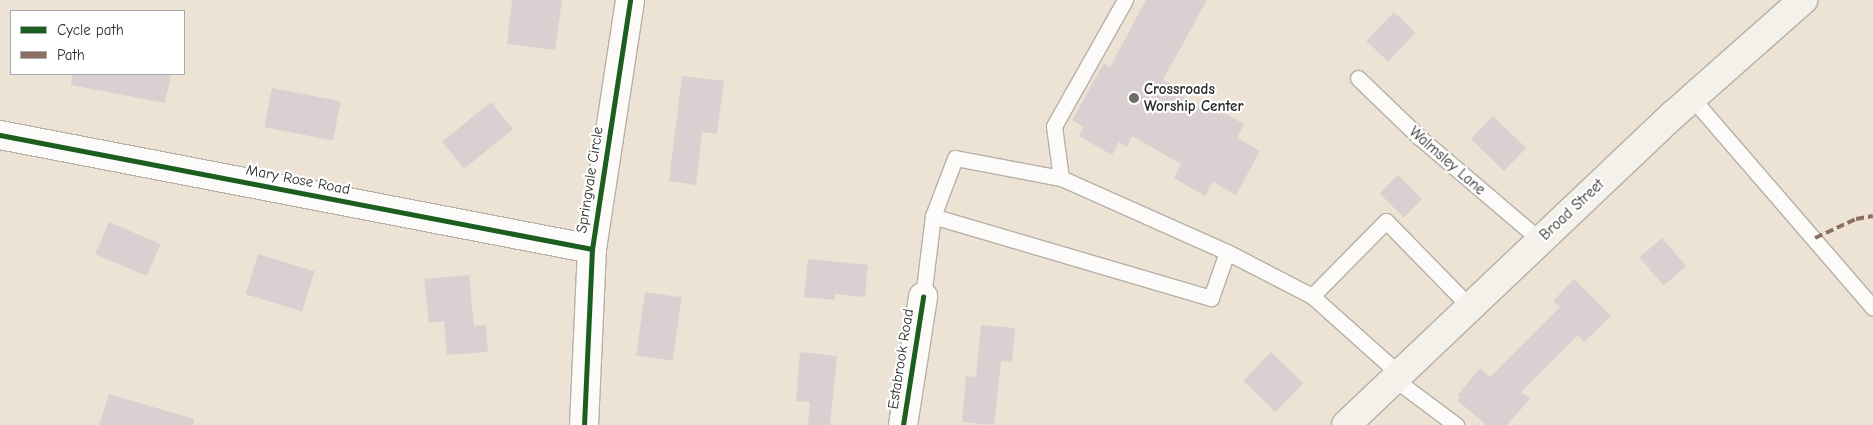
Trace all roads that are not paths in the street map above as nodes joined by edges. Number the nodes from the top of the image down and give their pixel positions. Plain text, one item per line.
1 (630, 0) edge
2 (1125, 0) edge
3 (1803, 0) edge
4 (1358, 78) dead end
5 (1692, 98) junction
6 (0, 134) edge
7 (1061, 178) junction
8 (933, 216) junction
9 (1540, 240) junction
10 (592, 249) junction
11 (1227, 252) junction
12 (923, 296) joint
13 (1312, 296) junction
14 (1471, 308) junction
15 (1873, 308) edge
16 (1396, 376) junction
17 (584, 425) edge
18 (903, 425) edge
19 (1346, 425) edge
20 (1456, 425) edge

1 - 10 street, Springvale Circle
2 - 7 lane
3 - 5 main road, Broad Street
4 - 9 lane, Walmsley Lane
5 - 9 main road, Broad Street
5 - 15 lane
6 - 10 street, Mary Rose Road
7 - 8 lane
7 - 11 lane
8 - 11 lane
8 - 12 lane
9 - 14 main road, Broad Street
10 - 17 street, Springvale Circle
11 - 13 lane
12 - 18 street, Estabrook Road
13 - 14 lane
13 - 16 lane
14 - 16 main road, Broad Street
16 - 19 main road, Broad Street
16 - 20 lane

